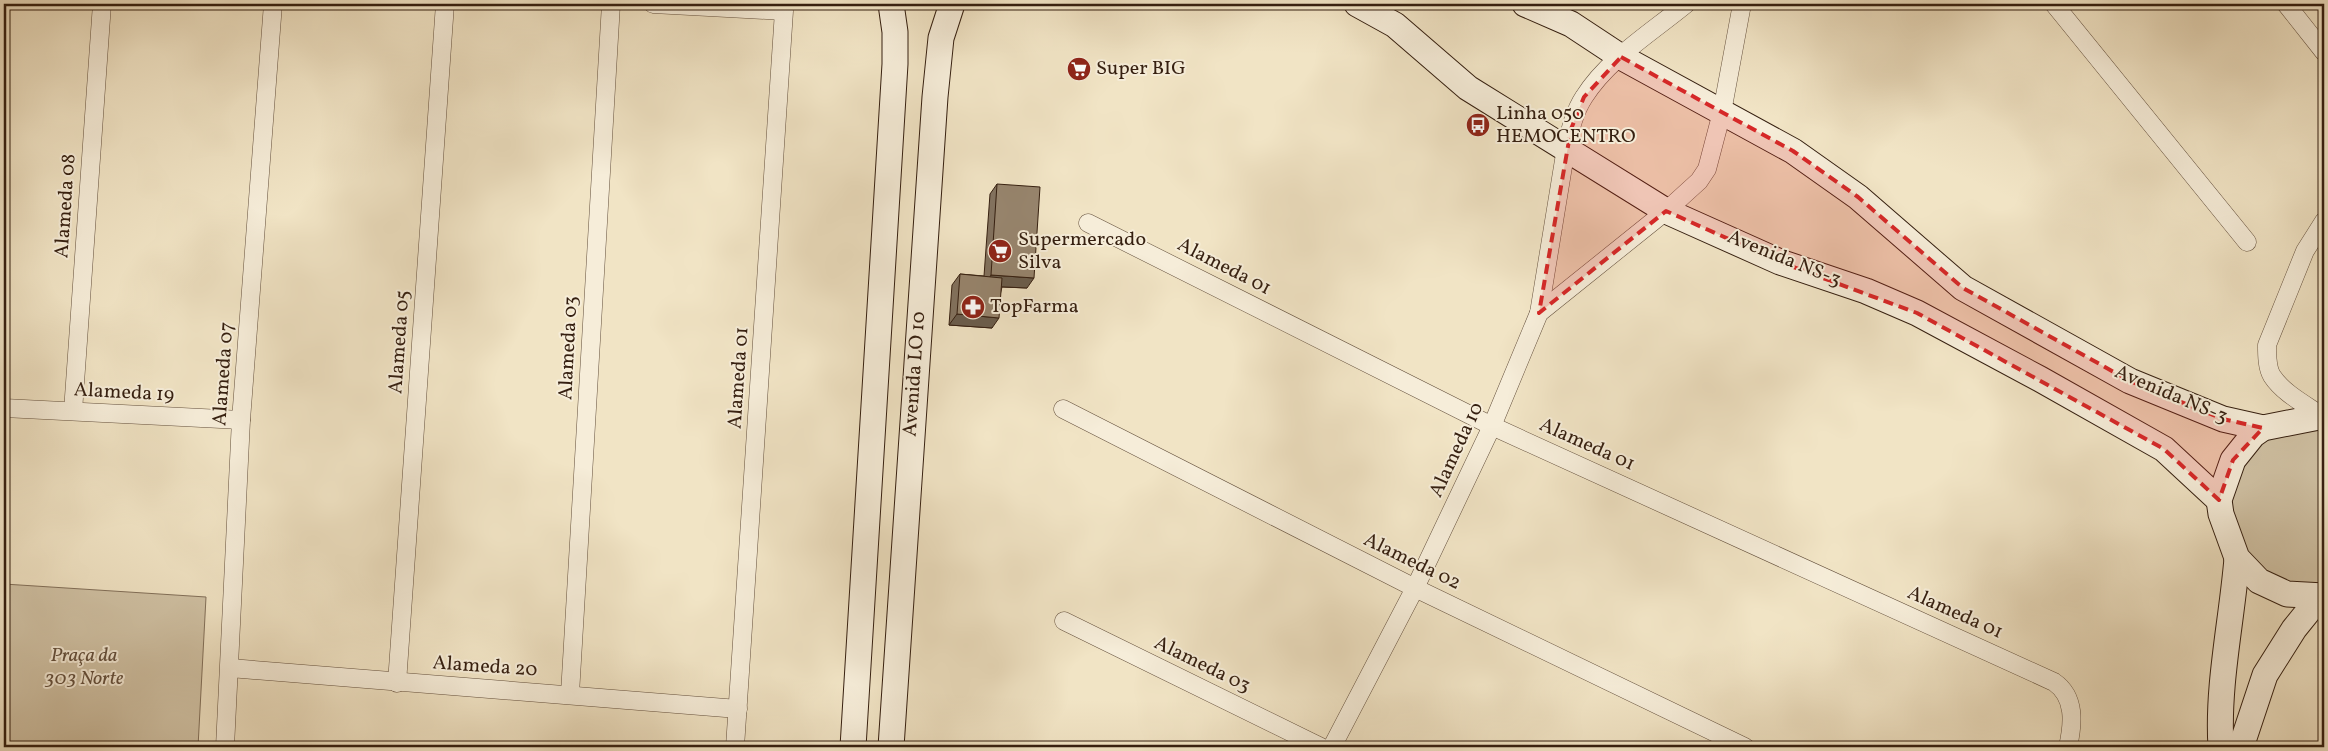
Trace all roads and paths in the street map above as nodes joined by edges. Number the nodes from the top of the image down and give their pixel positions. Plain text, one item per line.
1 (102, 4) edge
2 (273, 4) edge
3 (445, 4) edge
4 (611, 4) edge
5 (653, 4) edge
6 (890, 4) edge
7 (952, 4) edge
8 (1357, 4) edge
9 (1525, 4) edge
10 (1686, 4) edge
11 (1742, 4) edge
12 (2054, 4) edge
13 (2286, 4) edge
14 (2324, 52) edge
15 (1621, 57) junction
16 (1722, 112) junction
17 (1566, 148) junction
18 (1666, 211) junction
19 (2324, 221) edge
20 (1088, 223) dead end
21 (2246, 242) dead end
22 (1539, 313) junction
23 (4, 408) edge
24 (1063, 409) dead end
25 (73, 411) junction
26 (2323, 416) edge
27 (241, 420) junction
28 (1492, 426) junction
29 (2263, 428) junction
30 (2219, 500) junction
31 (2237, 558) junction
32 (1415, 588) junction
33 (2321, 597) edge
34 (1064, 621) dead end
35 (230, 668) junction
36 (397, 683) junction
37 (570, 694) junction
38 (738, 709) junction
39 (225, 747) edge
40 (735, 747) edge
41 (853, 747) edge
42 (891, 747) edge
43 (1321, 747) edge
44 (1332, 747) edge
45 (1745, 747) edge
46 (2068, 747) edge
47 (2220, 747) edge
48 (2241, 747) edge

1 - 25 street, Alameda 08
2 - 27 street, Alameda 07
3 - 36 street, Alameda 05
4 - 37 street, Alameda 03
5 - 38 street, Alameda 01
6 - 41 street, Avenida LO 10
7 - 42 street, Avenida LO 10
8 - 17 street, Avenida NS-3
9 - 15 street, Avenida NS-3
10 - 15 street
11 - 16 street, Alameda 10
12 - 21 street
13 - 14 street
15 - 16 street, Avenida NS-3
15 - 17 street
16 - 18 street, Alameda 10
16 - 29 street, Avenida NS-3
17 - 18 street, Avenida NS-3
17 - 22 street
18 - 22 street, Alameda 10
18 - 30 street, Avenida NS-3
19 - 26 street
20 - 28 street, Alameda 01
22 - 28 street, Alameda 10
23 - 25 street, Alameda 19
24 - 32 street, Alameda 02
25 - 27 street, Alameda 19
26 - 29 street
27 - 35 street, Alameda 07
28 - 32 street, Alameda 10
28 - 46 street, Alameda 01
29 - 30 street
30 - 31 street
31 - 33 street
31 - 47 street
32 - 44 street, Alameda 10
32 - 45 street, Alameda 02
33 - 48 street
34 - 43 street, Alameda 03
35 - 36 street, Alameda 20
35 - 39 street, Alameda 07
36 - 37 street, Alameda 20
37 - 38 street, Alameda 20
38 - 40 street, Alameda 01

